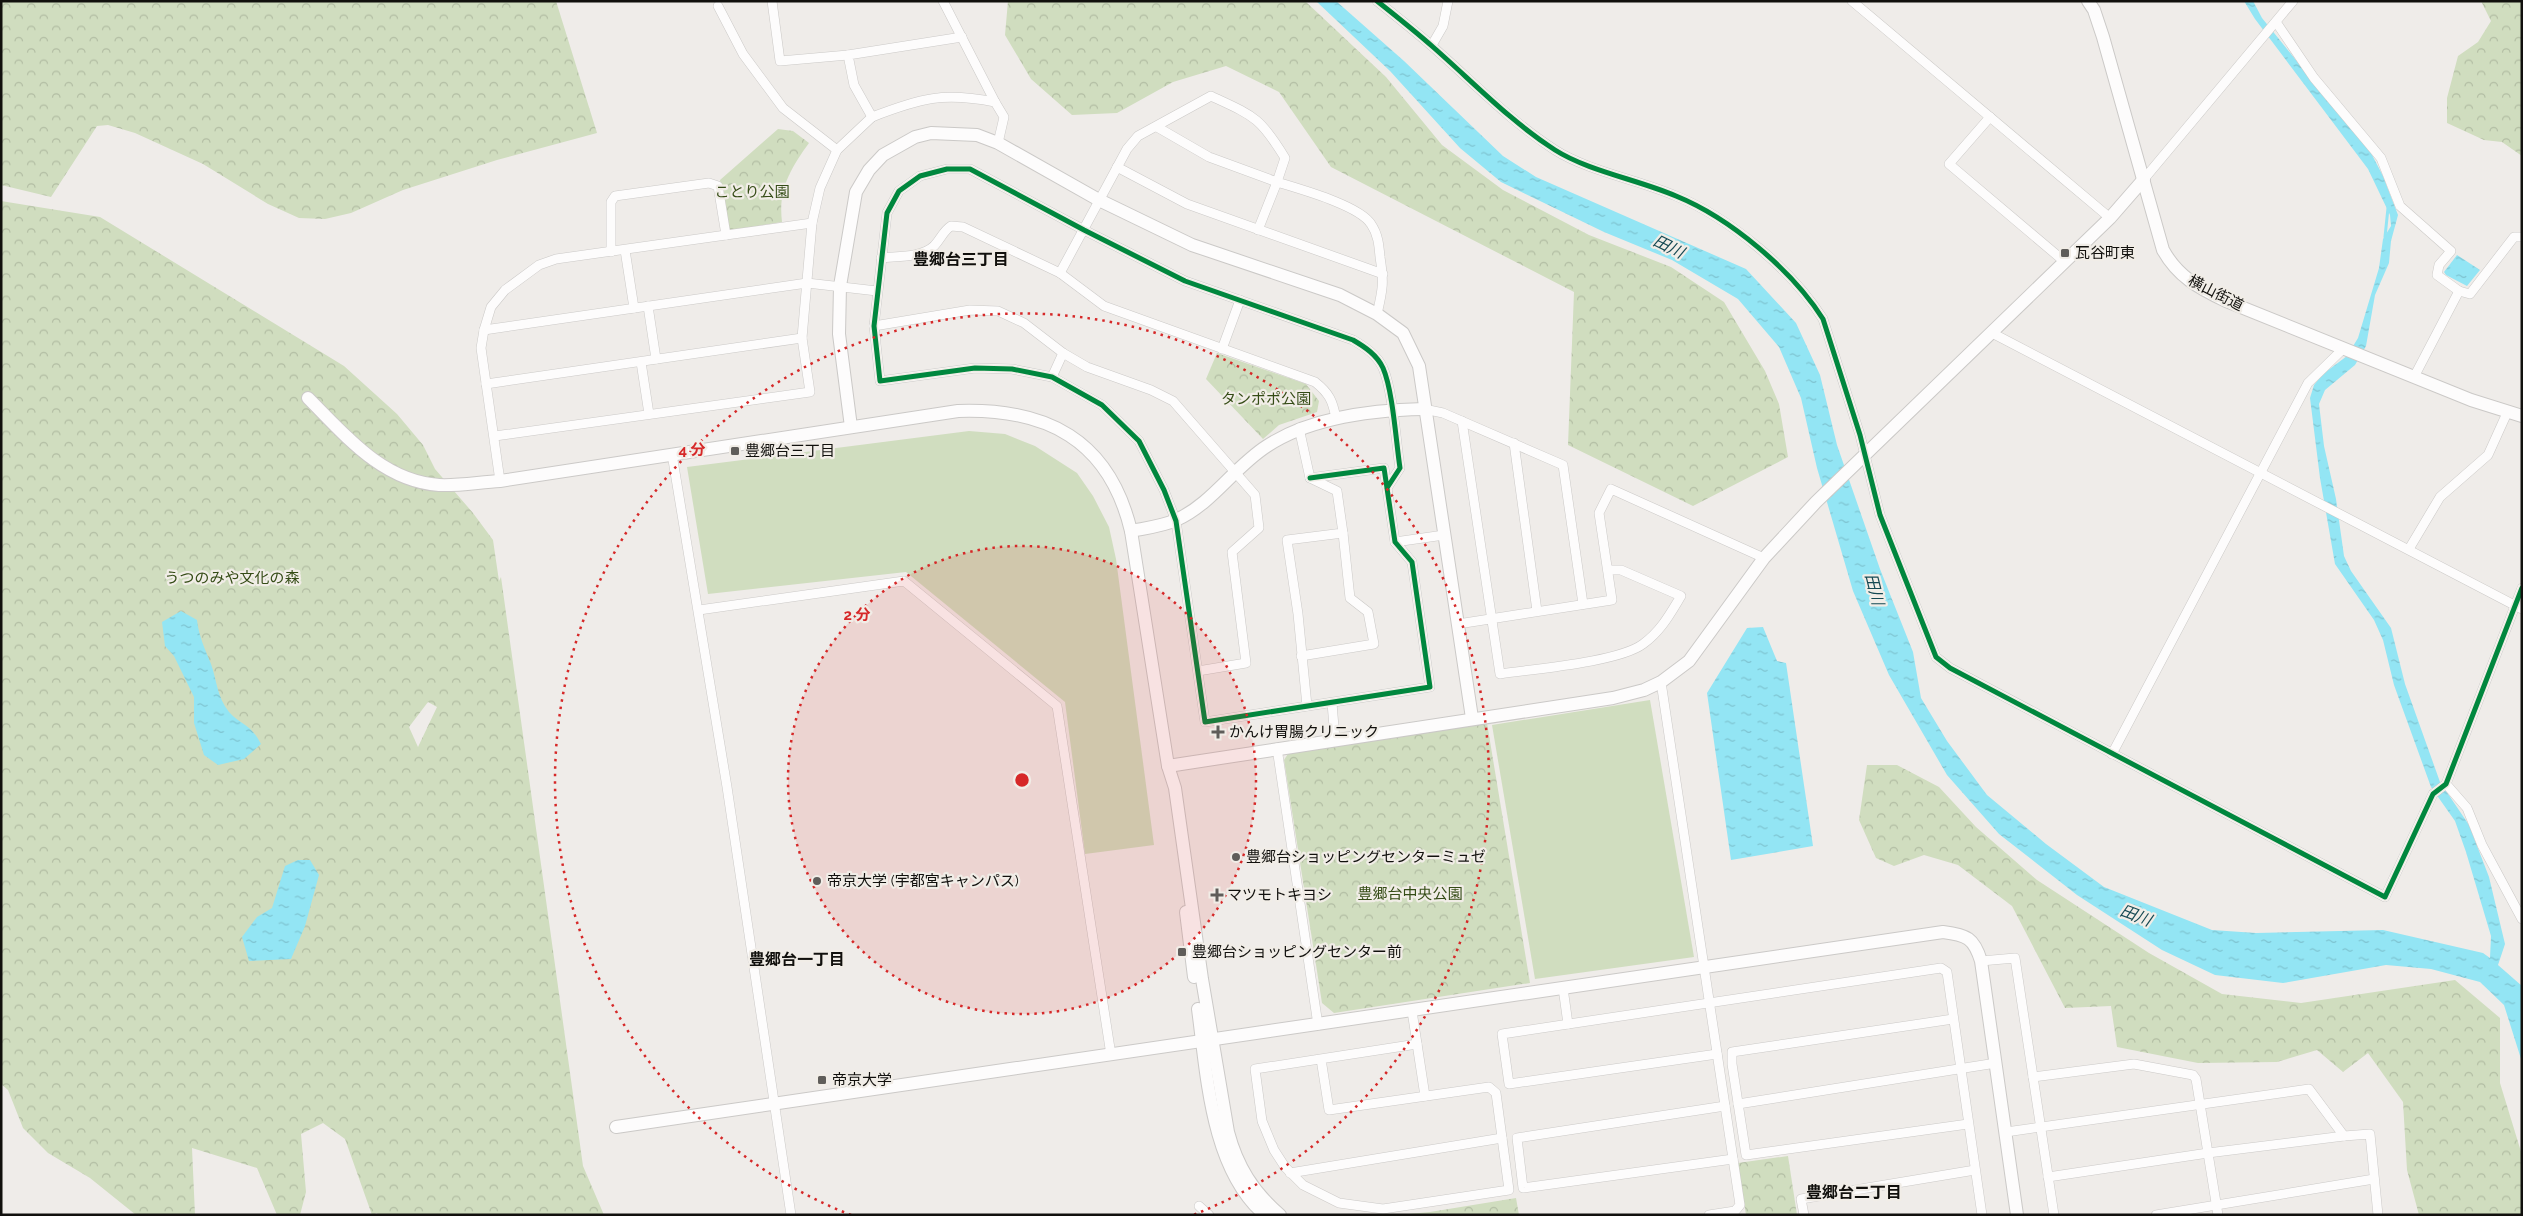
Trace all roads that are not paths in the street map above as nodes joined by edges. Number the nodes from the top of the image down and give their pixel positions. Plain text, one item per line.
1 (772, 1) edge
2 (943, 1) edge
3 (1378, 1) edge
4 (1448, 1) edge
5 (1852, 1) edge
6 (2088, 1) edge
7 (2293, 1) edge
8 (718, 6) dead end
9 (2276, 22) junction
10 (962, 37) junction
11 (1432, 46) junction
12 (848, 54) junction
13 (995, 102) junction
14 (872, 117) junction
15 (1990, 117) junction
16 (1157, 127) junction
17 (998, 143) junction
18 (837, 150) junction
19 (1117, 167) junction
20 (2144, 179) junction
21 (1277, 182) junction
22 (1100, 200) junction
23 (2110, 218) junction
24 (812, 223) junction
25 (1084, 230) junction
26 (1258, 230) junction
27 (726, 235) junction
28 (2522, 237) edge
29 (625, 250) junction
30 (611, 252) junction
31 (881, 258) junction
32 (2065, 262) junction
33 (1060, 273) junction
34 (1383, 274) junction
35 (807, 283) junction
36 (840, 286) junction
37 (877, 291) junction
38 (2459, 291) junction
39 (1240, 300) junction
40 (648, 306) junction
41 (634, 308) junction
42 (1377, 314) junction
43 (874, 326) junction
44 (484, 330) junction
45 (1992, 333) junction
46 (802, 338) junction
47 (2344, 348) junction
48 (1222, 349) junction
49 (1063, 353) junction
50 (656, 360) junction
51 (641, 362) junction
52 (1052, 377) junction
53 (2414, 377) junction
54 (486, 384) junction
55 (308, 398) dead end
56 (1424, 409) junction
57 (1391, 412) junction
58 (2507, 413) junction
59 (649, 414) junction
60 (2522, 416) edge
61 (1336, 419) junction
62 (1462, 421) junction
63 (851, 426) junction
64 (1299, 428) junction
65 (495, 436) junction
66 (1514, 443) junction
67 (672, 454) junction
68 (1864, 456) junction
69 (1234, 472) junction
70 (2260, 472) junction
71 (1310, 478) junction
72 (500, 481) junction
73 (1387, 488) junction
74 (1176, 521) junction
75 (1132, 530) junction
76 (1343, 533) junction
77 (1444, 535) junction
78 (1395, 542) junction
79 (2409, 550) junction
80 (1764, 558) junction
81 (1608, 570) junction
82 (2522, 588) edge
83 (1583, 604) junction
84 (2518, 607) edge
85 (699, 610) junction
86 (1537, 612) junction
87 (1491, 620) junction
88 (1458, 624) junction
89 (1301, 656) junction
90 (1198, 671) junction
91 (1661, 682) junction
92 (1332, 703) junction
93 (1307, 706) junction
94 (1472, 718) junction
95 (1335, 739) junction
96 (1277, 748) junction
97 (2112, 754) junction
98 (1168, 766) junction
99 (2446, 784) junction
100 (2522, 919) edge
101 (1981, 962) junction
102 (1704, 967) junction
103 (1563, 988) junction
104 (1709, 1002) junction
105 (1412, 1011) junction
106 (1953, 1019) junction
107 (1568, 1024) junction
108 (1318, 1025) junction
109 (1207, 1041) junction
110 (1417, 1044) junction
111 (1717, 1054) junction
112 (1111, 1055) junction
113 (1321, 1059) junction
114 (1996, 1063) junction
115 (1961, 1069) junction
116 (2033, 1077) junction
117 (1425, 1096) junction
118 (776, 1103) junction
119 (1738, 1104) junction
120 (1725, 1106) junction
121 (2201, 1106) junction
122 (1968, 1124) junction
123 (2040, 1125) junction
124 (616, 1127) dead end
125 (2006, 1132) junction
126 (2344, 1136) junction
127 (1502, 1138) junction
128 (2208, 1153) junction
129 (1733, 1159) junction
130 (1975, 1170) junction
131 (1290, 1172) junction
132 (2048, 1177) junction
133 (2374, 1179) junction
134 (1199, 1206) dead end
135 (2217, 1210) edge
136 (791, 1215) edge
137 (1209, 1215) edge
138 (1265, 1215) edge
139 (1280, 1215) edge
140 (1708, 1215) edge
141 (1804, 1215) edge
142 (1982, 1215) edge
143 (2018, 1215) edge
144 (2054, 1215) edge
145 (2156, 1215) edge
146 (2378, 1215) edge

1 - 12 street
2 - 10 street
3 - 11 street
4 - 11 street
5 - 15 street
6 - 20 street, 横山街道
7 - 9 street
8 - 18 street
9 - 20 street
9 - 38 street
10 - 12 street
10 - 13 street
11 - 68 street
12 - 14 street
13 - 14 street
13 - 17 street
14 - 18 street
15 - 23 street
15 - 32 street
16 - 19 street
16 - 21 street
16 - 21 street
17 - 22 street
17 - 36 street
18 - 24 street
19 - 22 street
19 - 26 street
20 - 23 street
20 - 47 street, 横山街道
21 - 26 street
21 - 34 street
22 - 25 street
22 - 42 street
23 - 32 street
24 - 27 street
24 - 35 street
25 - 31 street
25 - 33 street
25 - 39 street
26 - 34 street
27 - 29 street
27 - 30 street
28 - 38 street
29 - 30 street
29 - 41 street
30 - 44 street
31 - 33 street
31 - 37 street
32 - 45 street
33 - 48 street
34 - 42 street
35 - 36 street
35 - 40 street
35 - 46 street
36 - 37 street
36 - 63 street
37 - 43 street
38 - 53 street
39 - 48 street
39 - 57 street
40 - 41 street
40 - 50 street
41 - 44 street
42 - 56 street
43 - 49 street
43 - 52 street
44 - 54 street
45 - 68 street
45 - 70 street
46 - 50 street
46 - 59 street
47 - 53 street, 横山街道
47 - 70 street
48 - 61 street
49 - 52 street
49 - 69 street
50 - 51 street
51 - 54 street
51 - 59 street
52 - 74 street
53 - 58 street, 横山街道
54 - 65 street
55 - 72 street
56 - 57 street
56 - 62 street
56 - 77 street
57 - 61 street
57 - 73 street
58 - 60 street, 横山街道
58 - 79 street
59 - 65 street
61 - 64 street
62 - 66 street
62 - 87 street
63 - 67 street
63 - 75 street
64 - 69 street
64 - 71 street
65 - 72 street
66 - 83 street
66 - 86 street
67 - 72 street
67 - 85 street
68 - 80 street
68 - 97 street
69 - 74 street
69 - 90 street
70 - 79 street
70 - 97 street
71 - 73 street
71 - 76 street
73 - 78 street
74 - 75 street
74 - 90 street
75 - 98 street
76 - 89 street
76 - 89 street
77 - 78 street
77 - 88 street
78 - 92 street
79 - 84 street
80 - 81 street
80 - 91 street
81 - 83 street
81 - 87 street
82 - 84 street
83 - 86 street
84 - 99 street
85 - 112 street
85 - 118 street
86 - 87 street
87 - 88 street
88 - 94 street
89 - 93 street
90 - 93 street
91 - 94 street
91 - 102 street
92 - 93 street
92 - 95 street
94 - 95 street
95 - 96 street
96 - 98 street
96 - 108 street
97 - 99 street
98 - 109 street
99 - 100 street
101 - 102 street
101 - 114 street
101 - 116 street
102 - 103 street
102 - 104 street
103 - 105 street
103 - 107 street
104 - 106 street
104 - 107 street
104 - 111 street
105 - 108 street
105 - 110 street
106 - 115 street
106 - 119 street
107 - 111 street
108 - 109 street
109 - 112 street
109 - 138 street
109 - 139 street
110 - 113 street
110 - 117 street
111 - 120 street
112 - 118 street
113 - 117 street
113 - 131 street
114 - 115 street
114 - 125 street
115 - 119 street
115 - 122 street
116 - 121 street
116 - 123 street
117 - 127 street
118 - 124 street
118 - 136 street
119 - 122 street
120 - 129 street
120 - 129 street
121 - 123 street
121 - 126 street
121 - 128 street
122 - 130 street
123 - 125 street
123 - 132 street
125 - 143 street
126 - 128 street
126 - 133 street
127 - 131 street
127 - 131 street
128 - 132 street
128 - 135 street
129 - 140 street
130 - 141 street
130 - 142 street
132 - 144 street
133 - 135 street
133 - 146 street
134 - 137 street
135 - 145 street

